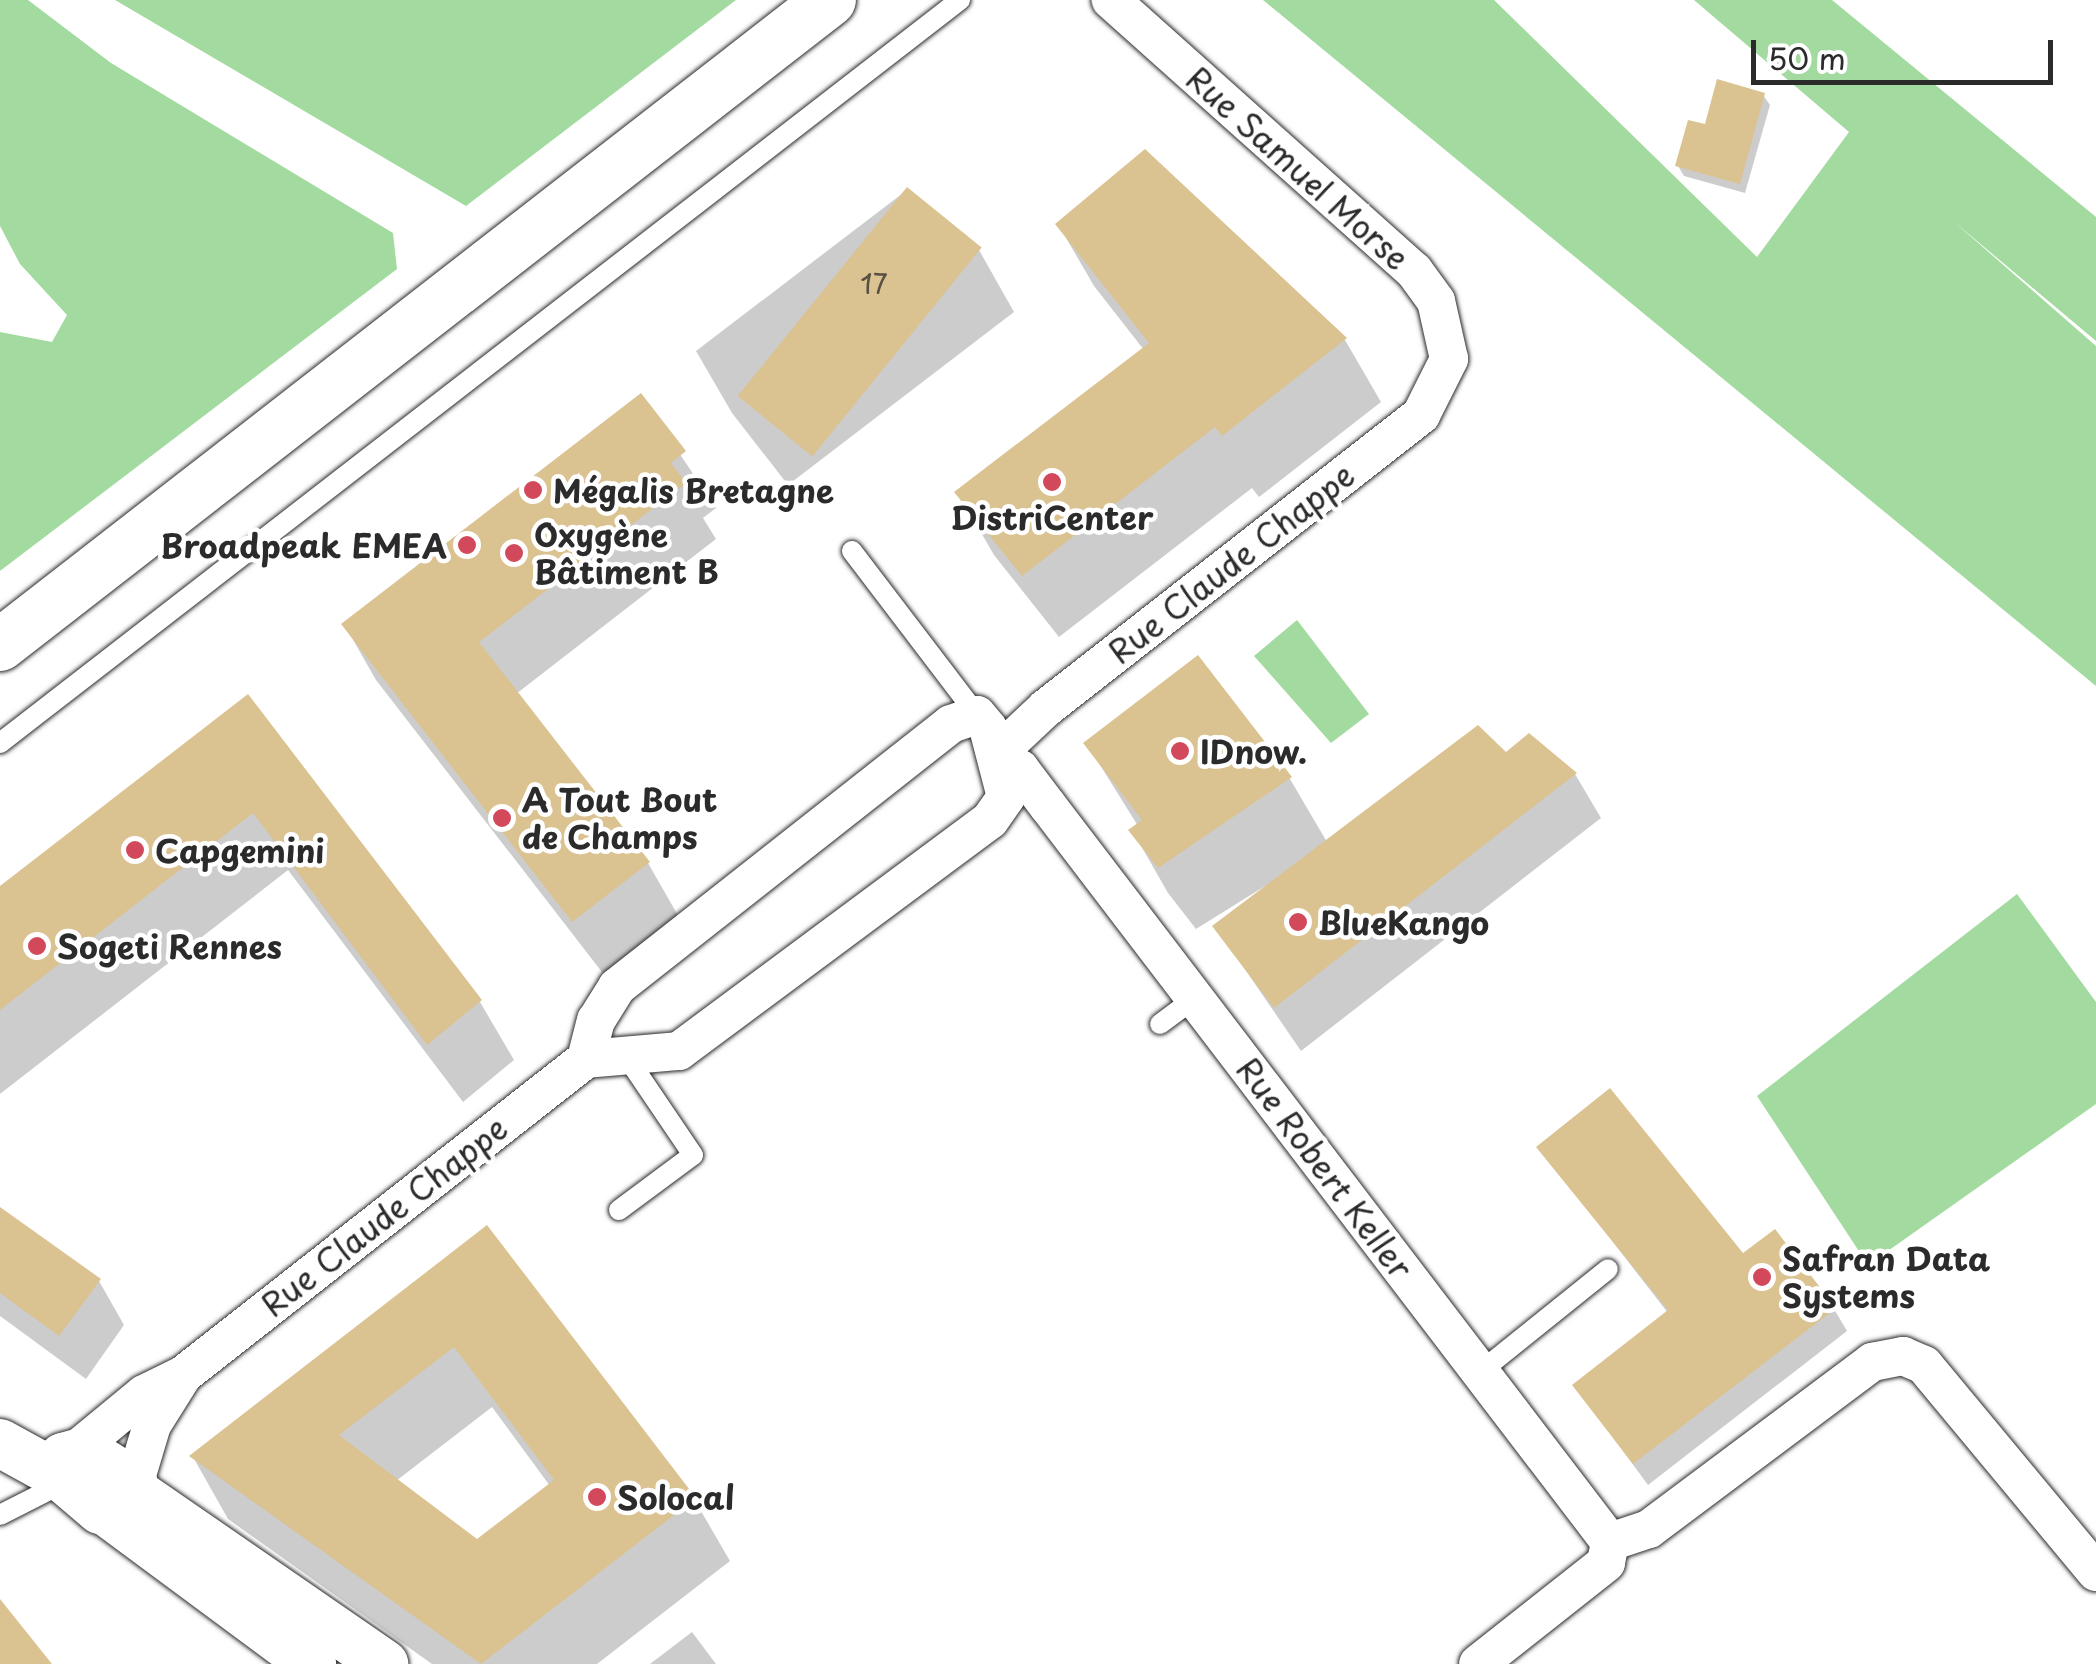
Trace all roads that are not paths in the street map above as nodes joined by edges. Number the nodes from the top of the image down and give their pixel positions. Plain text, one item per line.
1 (830, 0) edge
2 (960, 0) edge
3 (1111, 0) edge
4 (1449, 359) joint
5 (852, 550) dead end
6 (0, 645) edge
7 (978, 715) junction
8 (0, 743) edge
9 (996, 755) junction
10 (1195, 998) junction
11 (1160, 1024) dead end
12 (626, 1056) junction
13 (586, 1059) junction
14 (619, 1210) dead end
15 (1608, 1269) dead end
16 (1480, 1372) junction
17 (183, 1375) junction
18 (0, 1442) edge
19 (67, 1469) junction
20 (126, 1497) junction
21 (0, 1515) edge
22 (1610, 1542) junction
23 (2096, 1572) edge
24 (312, 1664) edge
25 (384, 1664) edge
26 (1478, 1664) edge

1 - 6 main road
2 - 8 lane
3 - 4 street, Rue Samuel Morse
4 - 9 street, Rue Claude Chappe
5 - 7 lane
7 - 9 street
7 - 13 street
9 - 10 street, Rue Robert Keller
9 - 12 street
10 - 11 lane
10 - 16 street, Rue Robert Keller
12 - 13 street
12 - 14 lane
13 - 17 street, Rue Claude Chappe
15 - 16 lane
16 - 22 street, Rue Robert Keller
17 - 19 street, Rue Claude Chappe
17 - 20 street, Rue Claude Chappe
18 - 19 street
19 - 20 street
19 - 21 lane
20 - 24 street
20 - 25 street
22 - 23 street
22 - 26 street

